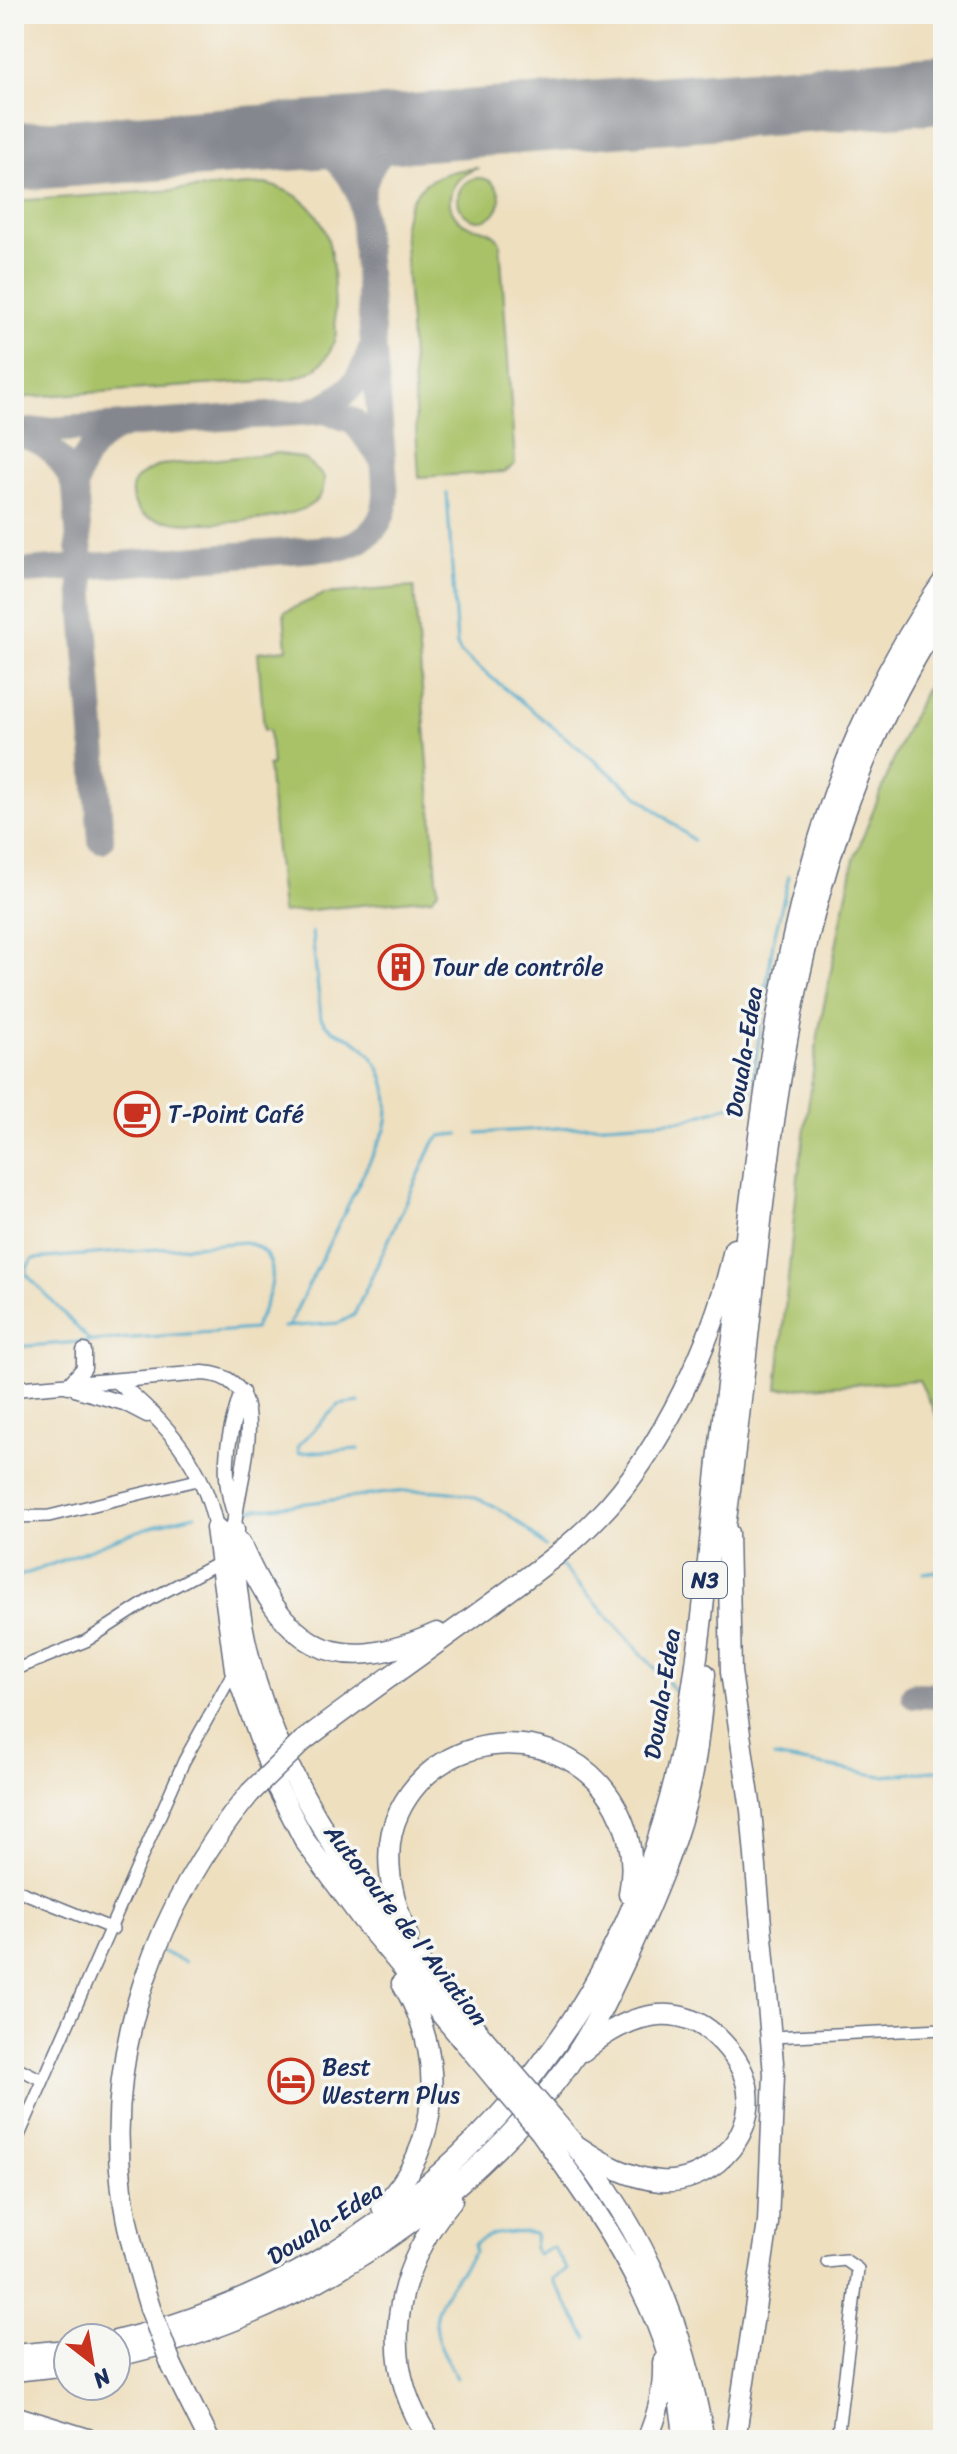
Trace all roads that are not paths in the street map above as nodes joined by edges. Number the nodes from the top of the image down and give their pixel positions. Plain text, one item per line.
1 (943, 582) edge
2 (943, 614) edge
3 (759, 1119) junction
4 (84, 1351) dead end
5 (116, 1381) junction
6 (63, 1386) junction
7 (14, 1389) edge
8 (166, 1427) junction
9 (201, 1479) junction
10 (728, 1512) junction
11 (14, 1517) edge
12 (228, 1524) junction
13 (228, 1559) junction
14 (477, 1614) junction
15 (235, 1669) junction
16 (14, 1670) edge
17 (14, 1889) edge
18 (362, 1919) junction
19 (113, 1929) junction
20 (418, 1962) junction
21 (600, 1976) junction
22 (943, 2029) edge
23 (771, 2037) junction
24 (571, 2062) junction
25 (14, 2066) edge
26 (503, 2074) junction
27 (42, 2080) junction
28 (546, 2125) junction
29 (577, 2146) junction
30 (14, 2147) edge
31 (492, 2153) junction
32 (827, 2262) dead end
33 (201, 2316) junction
34 (659, 2331) junction
35 (132, 2336) edge
36 (52, 2351) edge
37 (132, 2352) edge
38 (14, 2355) edge
39 (52, 2367) edge
40 (14, 2371) edge
41 (14, 2416) edge
42 (91, 2440) edge
43 (209, 2440) edge
44 (430, 2440) edge
45 (647, 2440) edge
46 (684, 2440) edge
47 (704, 2440) edge
48 (735, 2440) edge
49 (837, 2440) edge

1 - 3 highway, Douala-Edea / N3
2 - 10 highway, Douala-Edea / N3
3 - 14 highway
3 - 21 highway, Douala-Edea / N3
4 - 6 street
5 - 6 street
5 - 8 street, Autoroute de l'Aviation
5 - 12 street
6 - 7 street
6 - 8 street
8 - 9 street, Autoroute de l'Aviation
9 - 11 street
9 - 12 street, Autoroute de l'Aviation
10 - 23 highway
10 - 24 highway, Douala-Edea / N3
12 - 13 highway, Autoroute de l'Aviation
12 - 14 highway
13 - 15 highway, Autoroute de l'Aviation
13 - 16 street
13 - 20 highway, Autoroute de l'Aviation
14 - 43 highway, bridge
15 - 18 highway, Autoroute de l'Aviation
15 - 19 street
17 - 19 street
18 - 26 highway, Autoroute de l'Aviation
18 - 33 highway
19 - 27 street
20 - 21 highway
20 - 26 highway, Autoroute de l'Aviation
21 - 33 highway, Douala-Edea / N3
22 - 23 street
23 - 48 highway
24 - 29 highway
24 - 31 highway, Douala-Edea / N3
25 - 27 street
26 - 28 highway, Autoroute de l'Aviation, bridge
27 - 30 street
28 - 29 highway, Autoroute de l'Aviation
28 - 34 highway, Autoroute de l'Aviation
29 - 47 highway, Autoroute de l'Aviation
31 - 37 highway, Douala-Edea / N3
31 - 44 highway
32 - 49 street
33 - 35 highway, Douala-Edea / N3
34 - 45 highway
34 - 46 highway, Autoroute de l'Aviation
36 - 38 highway
39 - 40 highway
41 - 42 highway

